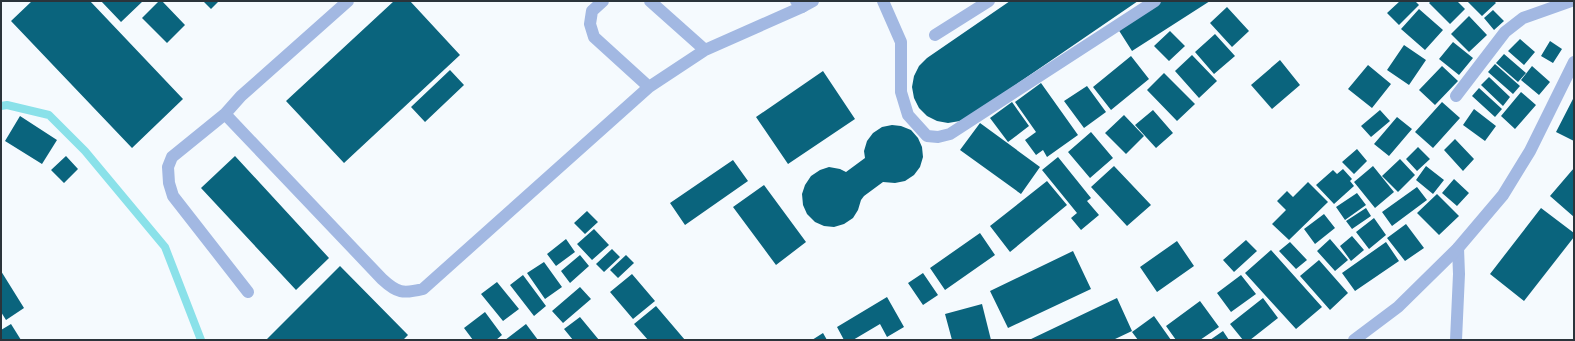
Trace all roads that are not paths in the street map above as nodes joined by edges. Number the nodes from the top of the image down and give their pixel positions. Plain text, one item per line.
1 (348, 1) edge
2 (603, 1) edge
3 (650, 1) edge
4 (813, 1) edge
5 (882, 1) edge
6 (989, 1) edge
7 (1155, 1) edge
8 (1571, 1) edge
9 (799, 4) edge
10 (935, 35) dead end
11 (705, 50) junction
12 (1574, 62) edge
13 (649, 87) junction
14 (1456, 96) dead end
15 (225, 114) junction
16 (1458, 248) junction
17 (248, 292) dead end
18 (1354, 340) edge
19 (1456, 340) edge

1 - 15 street
2 - 13 street
3 - 11 street
4 - 9 street
5 - 7 street
6 - 10 street
8 - 14 street
9 - 11 street
11 - 13 street
12 - 16 street
13 - 15 street
15 - 17 street
16 - 18 street
16 - 19 street

